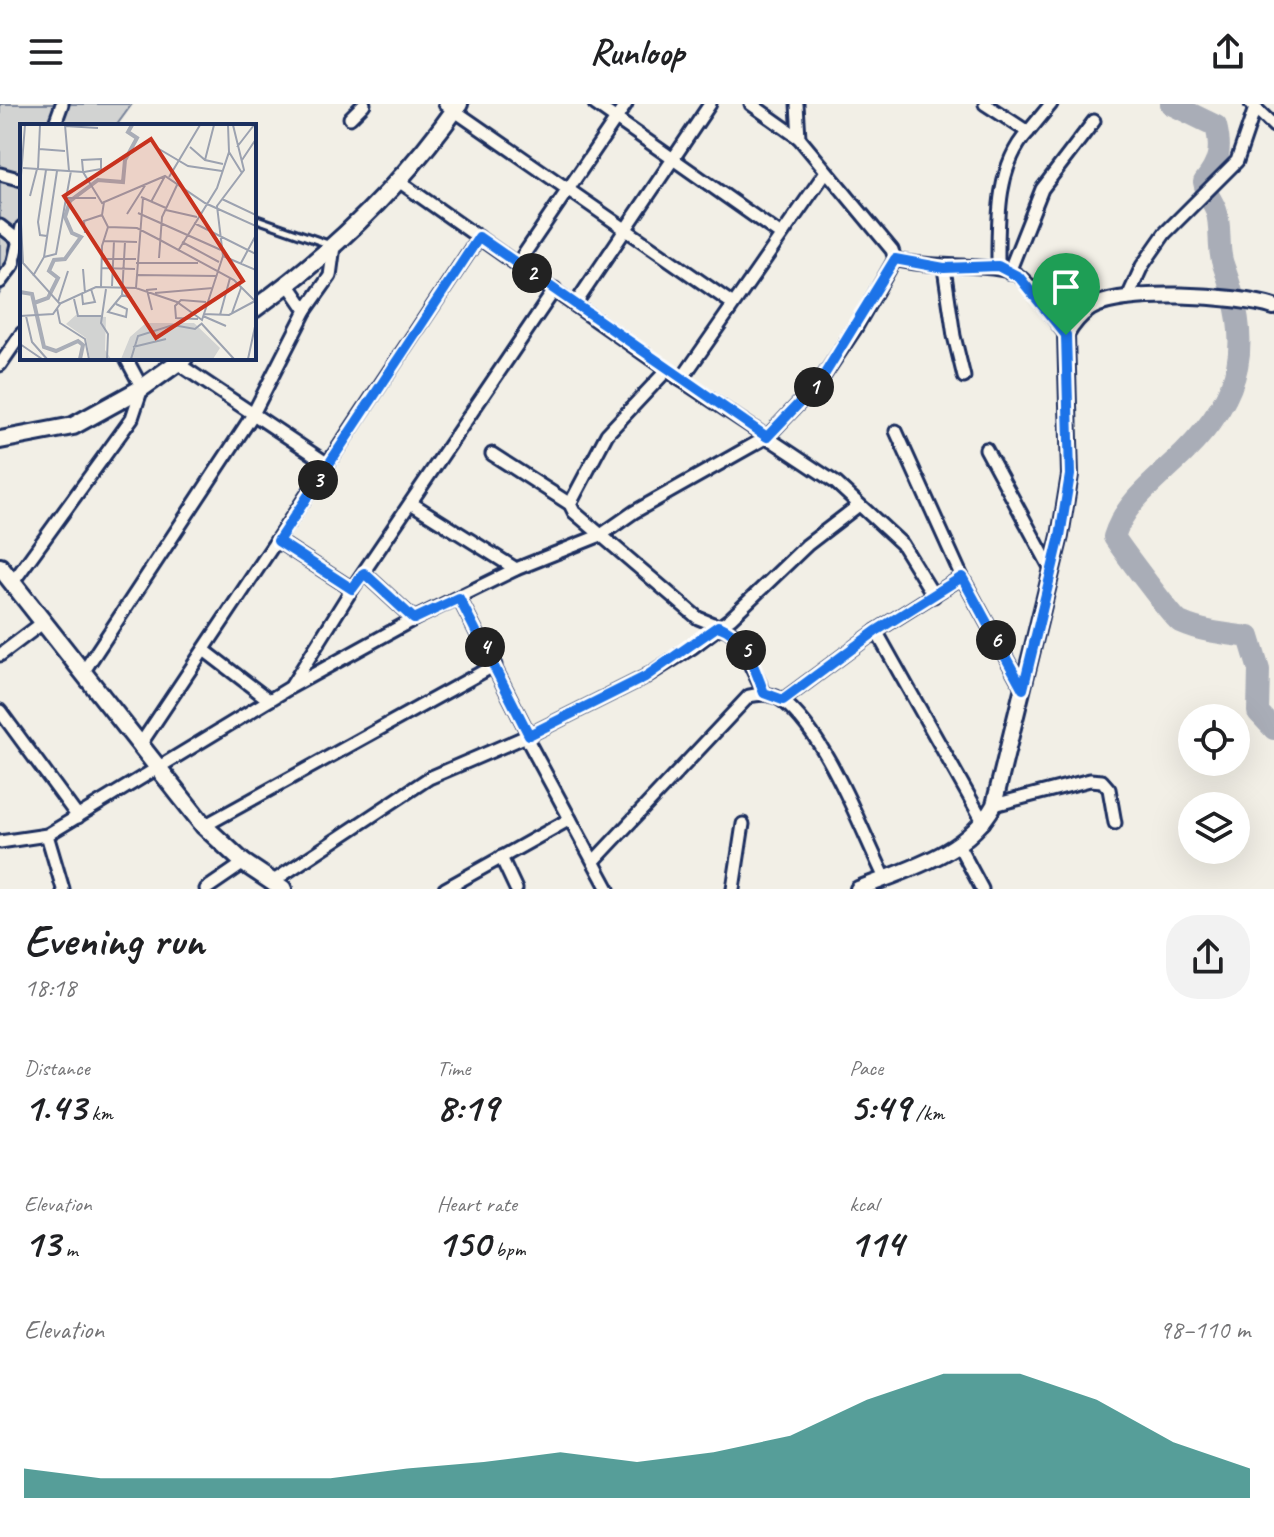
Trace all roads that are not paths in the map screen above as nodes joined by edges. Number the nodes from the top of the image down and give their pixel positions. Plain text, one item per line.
1 (62, 104) edge
2 (364, 104) edge
3 (595, 104) edge
4 (626, 104) edge
5 (710, 104) edge
6 (751, 104) edge
7 (797, 104) edge
8 (985, 104) edge
9 (1051, 104) edge
10 (1252, 106) edge
11 (453, 107) edge
12 (350, 118) dead end
13 (616, 118) junction
14 (1094, 121) dead end
15 (55, 124) edge
16 (1274, 126) edge
17 (1028, 132) junction
18 (799, 138) junction
19 (675, 158) junction
20 (825, 173) junction
21 (0, 174) edge
22 (20, 179) edge
23 (400, 182) junction
24 (566, 189) junction
25 (256, 219) edge
26 (0, 226) edge
27 (625, 229) junction
28 (20, 234) edge
29 (781, 235) junction
30 (479, 237) junction
31 (18, 240) junction
32 (334, 246) junction
33 (895, 259) junction
34 (518, 263) junction
35 (944, 268) junction
36 (1004, 269) junction
37 (0, 282) edge
38 (288, 284) junction
39 (555, 289) junction
40 (1127, 299) junction
41 (576, 303) junction
42 (733, 304) junction
43 (1274, 307) edge
44 (256, 308) edge
45 (306, 310) junction
46 (1066, 335) junction
47 (20, 336) edge
48 (127, 360) edge
49 (180, 361) edge
50 (0, 365) edge
51 (667, 370) junction
52 (964, 377) dead end
53 (681, 380) junction
54 (142, 388) junction
55 (252, 416) junction
56 (896, 431) dead end
57 (767, 437) junction
58 (0, 440) edge
59 (986, 449) dead end
60 (492, 454) dead end
61 (328, 464) junction
62 (411, 503) junction
63 (570, 504) junction
64 (859, 505) junction
65 (601, 535) junction
66 (278, 541) junction
67 (0, 567) edge
68 (516, 569) junction
69 (1052, 571) junction
70 (364, 573) junction
71 (962, 577) junction
72 (13, 582) junction
73 (352, 589) junction
74 (934, 596) junction
75 (459, 598) junction
76 (414, 619) junction
77 (45, 621) junction
78 (718, 626) junction
79 (876, 631) junction
80 (204, 650) junction
81 (0, 655) edge
82 (495, 665) junction
83 (84, 671) junction
84 (291, 687) junction
85 (1023, 689) junction
86 (764, 693) junction
87 (269, 700) junction
88 (783, 700) junction
89 (0, 711) edge
90 (529, 735) junction
91 (140, 745) junction
92 (156, 768) junction
93 (994, 805) junction
94 (78, 817) junction
95 (570, 819) junction
96 (984, 823) junction
97 (1115, 823) dead end
98 (743, 824) dead end
99 (204, 826) junction
100 (47, 835) junction
101 (0, 842) edge
102 (959, 846) junction
103 (501, 857) junction
104 (594, 861) junction
105 (244, 863) junction
106 (885, 878) junction
107 (277, 886) edge
108 (63, 889) edge
109 (206, 889) edge
110 (445, 889) edge
111 (516, 889) edge
112 (608, 889) edge
113 (733, 889) edge
114 (859, 889) edge
115 (982, 889) edge

1 - 15 street
2 - 12 street
3 - 13 street
4 - 13 street
5 - 19 street
6 - 18 street
7 - 18 street
8 - 17 street
9 - 17 street
10 - 16 street
10 - 40 street
11 - 23 main road
11 - 24 street
13 - 19 street
13 - 24 street
14 - 36 street
17 - 36 street
18 - 20 street
19 - 27 street
19 - 29 street
20 - 29 street
20 - 33 street
21 - 22 street
23 - 30 street
23 - 32 main road
24 - 27 street
24 - 34 street
25 - 32 lane
26 - 31 street
27 - 41 street
27 - 42 street
28 - 31 street
29 - 42 street
30 - 34 street
30 - 61 street
31 - 37 street
32 - 38 main road
32 - 45 street
33 - 35 street
33 - 57 street
34 - 39 street
35 - 36 street
35 - 52 street
36 - 46 street
38 - 44 main road
38 - 45 street
39 - 41 street
39 - 62 street
40 - 43 street
40 - 46 street
41 - 51 street
42 - 53 street
45 - 55 street
46 - 69 street
47 - 50 street
48 - 54 street
49 - 54 main road
49 - 55 street
51 - 53 street
51 - 63 street
53 - 57 street
54 - 58 main road
54 - 72 street
55 - 61 street
55 - 83 street
56 - 71 street
57 - 64 street
57 - 65 street
59 - 69 street
60 - 63 street
61 - 66 street
62 - 68 street
62 - 70 street
63 - 65 street
64 - 74 street
64 - 78 street
65 - 68 street
65 - 78 street
66 - 73 street
66 - 80 street
67 - 72 main road
68 - 75 street
69 - 85 street
70 - 73 street
70 - 76 street
71 - 74 street
71 - 85 street
72 - 77 main road
73 - 84 street
74 - 79 street
75 - 76 street
75 - 82 street
76 - 84 street
77 - 81 street
77 - 83 main road
78 - 86 street
78 - 90 street
79 - 88 street
79 - 96 street
80 - 87 street
80 - 91 street
82 - 90 street
82 - 99 street
83 - 91 main road
84 - 87 street
85 - 93 street
86 - 88 street
86 - 104 street
87 - 92 street
88 - 106 street
89 - 94 street
90 - 95 street
90 - 107 street
91 - 92 main road
92 - 94 street
92 - 99 main road
93 - 96 street
93 - 97 street
94 - 100 street
95 - 103 street
95 - 104 street
96 - 102 street
98 - 113 street
99 - 105 main road
100 - 101 street
100 - 108 street
102 - 106 street
102 - 115 street
103 - 110 street
103 - 111 street
104 - 112 street
105 - 107 main road
105 - 109 street
106 - 114 street

